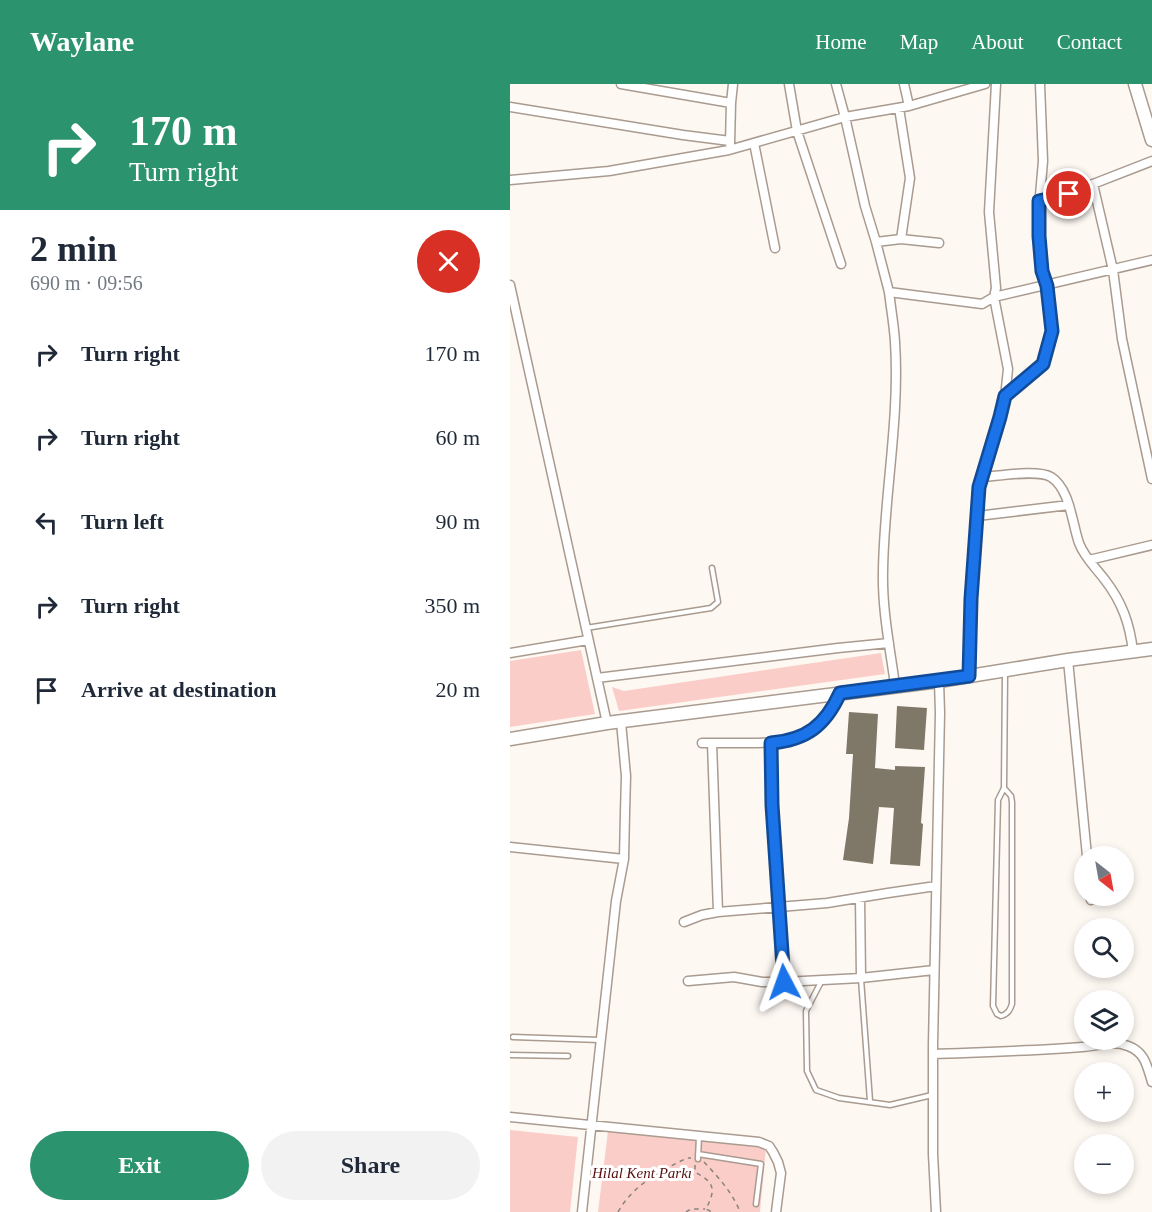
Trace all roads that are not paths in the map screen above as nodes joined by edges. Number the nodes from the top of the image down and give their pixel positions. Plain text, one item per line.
1 (621, 84) edge
2 (733, 84) edge
3 (789, 84) edge
4 (836, 84) edge
5 (904, 84) edge
6 (985, 84) edge
7 (996, 84) edge
8 (1040, 84) edge
9 (1134, 84) edge
10 (731, 103) junction
11 (909, 105) junction
12 (510, 107) edge
13 (899, 108) junction
14 (845, 117) junction
15 (797, 131) junction
16 (1152, 140) edge
17 (754, 143) junction
18 (729, 145) junction
19 (1152, 161) edge
20 (510, 180) edge
21 (1094, 184) junction
22 (1039, 201) junction
23 (901, 239) junction
24 (876, 242) junction
25 (939, 243) dead end
26 (775, 248) dead end
27 (1152, 260) edge
28 (841, 264) dead end
29 (1113, 270) junction
30 (510, 285) edge
31 (1047, 286) junction
32 (889, 292) junction
33 (994, 297) junction
34 (1005, 396) junction
35 (982, 477) junction
36 (1152, 479) edge
37 (1068, 505) junction
38 (977, 516) junction
39 (1152, 545) edge
40 (1089, 560) junction
41 (712, 568) dead end
42 (585, 628) junction
43 (588, 640) junction
44 (889, 643) junction
45 (1152, 649) edge
46 (1133, 652) junction
47 (510, 653) edge
48 (1068, 660) junction
49 (1005, 671) junction
50 (969, 676) junction
51 (597, 678) junction
52 (939, 681) junction
53 (895, 686) junction
54 (840, 693) junction
55 (621, 722) junction
56 (607, 723) junction
57 (510, 739) edge
58 (771, 743) junction
59 (1004, 788) junction
60 (1086, 846) edge
61 (510, 848) edge
62 (624, 859) junction
63 (936, 886) junction
64 (861, 898) junction
65 (778, 908) junction
66 (718, 912) junction
67 (684, 922) dead end
68 (934, 970) junction
69 (861, 978) junction
70 (822, 980) junction
71 (688, 981) dead end
72 (784, 982) junction
73 (513, 1037) dead end
74 (601, 1040) junction
75 (510, 1054) edge
76 (933, 1054) junction
77 (568, 1056) dead end
78 (1152, 1082) edge
79 (933, 1095) junction
80 (870, 1101) junction
81 (510, 1117) edge
82 (591, 1125) junction
83 (699, 1136) junction
84 (756, 1204) dead end
85 (582, 1212) edge
86 (776, 1212) edge
87 (936, 1212) edge

1 - 10 street
2 - 10 street
3 - 15 street
4 - 14 street
5 - 11 street
6 - 11 street
7 - 33 street
8 - 22 street
9 - 16 street
10 - 18 street
11 - 13 street
12 - 18 street
13 - 14 street
13 - 23 street
14 - 15 street
14 - 24 street
15 - 17 street
15 - 28 street
17 - 18 street
17 - 26 street
18 - 20 street
19 - 21 street
21 - 22 street
21 - 29 street
22 - 31 street
23 - 24 street
23 - 25 street
24 - 32 street
27 - 29 street
29 - 31 street
29 - 36 street
30 - 42 street
31 - 33 street
31 - 34 street
32 - 33 street
32 - 44 street
33 - 34 street
34 - 35 street
35 - 37 street
35 - 38 street
37 - 38 street
37 - 40 street
38 - 50 street
39 - 40 street
40 - 46 street
41 - 42 lane
42 - 43 street
43 - 47 street
43 - 51 street
44 - 51 street
44 - 53 street
45 - 46 street
46 - 48 street
48 - 49 street
48 - 60 street
49 - 50 street
49 - 59 lane
50 - 52 street
51 - 56 street
52 - 53 street
52 - 63 street
53 - 54 street
54 - 55 street
54 - 58 street
55 - 56 street
55 - 62 street
56 - 57 street
58 - 65 street
58 - 66 street
59 - 59 lane
61 - 62 street
62 - 74 street
63 - 64 street
63 - 68 street
64 - 65 street
64 - 69 street
65 - 66 street
65 - 72 street
66 - 67 street
68 - 69 street
68 - 76 street
69 - 70 street
69 - 80 lane
70 - 72 street
70 - 80 lane
71 - 72 street
73 - 74 lane
74 - 82 street
75 - 77 lane
76 - 78 street
76 - 79 street
79 - 80 lane
79 - 87 street
81 - 82 street
82 - 83 street
82 - 85 street
83 - 84 lane
83 - 86 street

